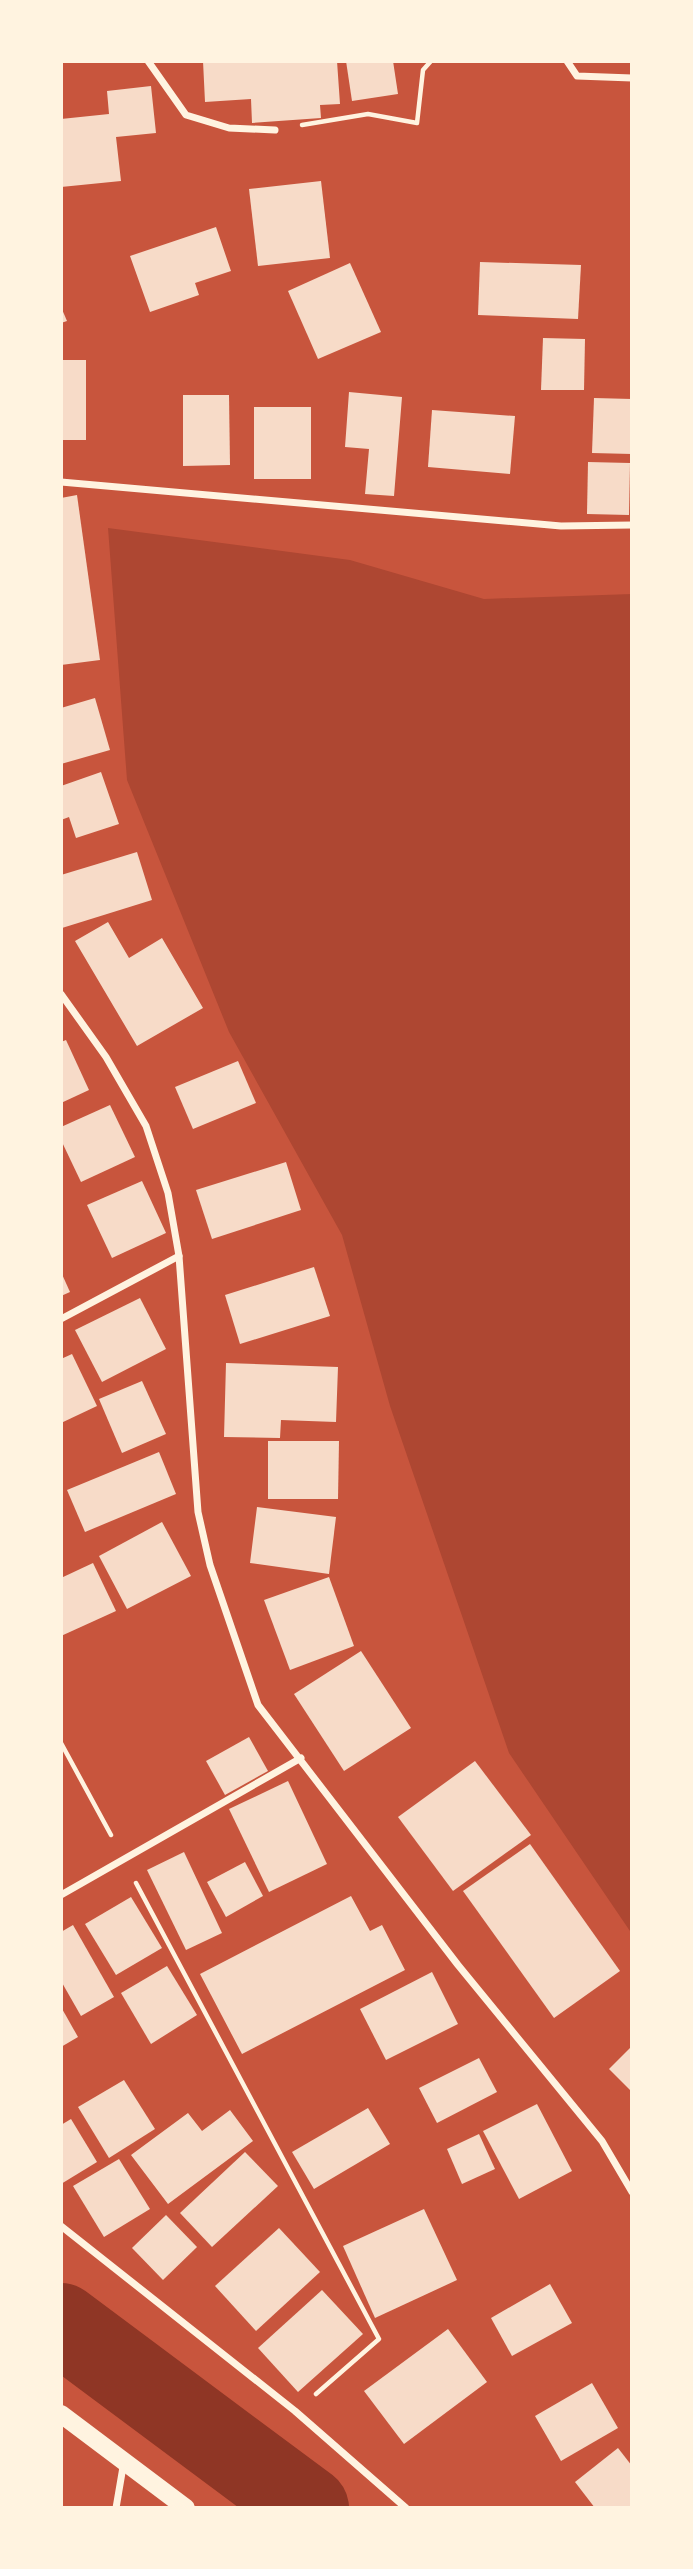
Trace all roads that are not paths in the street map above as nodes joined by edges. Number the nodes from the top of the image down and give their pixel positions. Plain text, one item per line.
1 (148, 61) edge
2 (566, 61) edge
3 (632, 78) edge
4 (275, 130) road end
5 (61, 482) edge
6 (632, 525) edge
7 (61, 994) edge
8 (179, 1256) junction
9 (61, 1319) edge
10 (301, 1758) junction
11 (61, 1895) edge
12 (632, 2192) edge
13 (61, 2226) edge
14 (61, 2414) edge
15 (124, 2461) junction
16 (116, 2508) edge
17 (186, 2508) edge
18 (406, 2508) edge

1 - 4 street
2 - 3 street
5 - 6 street
7 - 8 street
8 - 9 street
8 - 10 street
10 - 11 street
10 - 12 street
13 - 18 street
14 - 15 main road
15 - 16 street
15 - 17 main road

